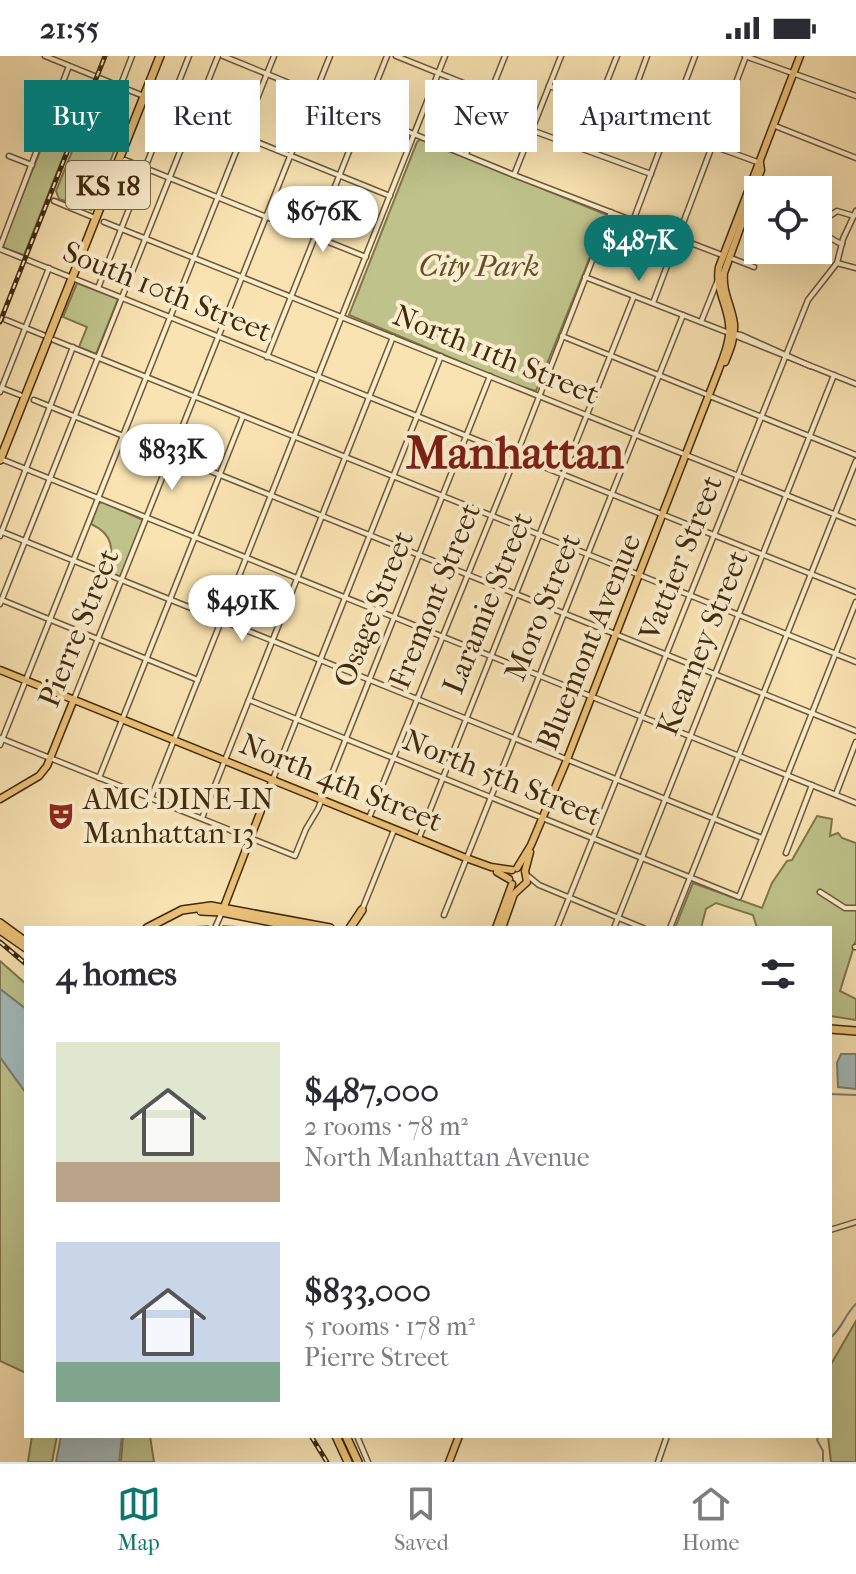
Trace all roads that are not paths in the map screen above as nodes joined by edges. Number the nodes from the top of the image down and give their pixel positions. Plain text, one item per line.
1 (45, 56) edge
2 (132, 56) edge
3 (160, 56) edge
4 (189, 56) edge
5 (220, 56) edge
6 (274, 56) edge
7 (330, 56) edge
8 (387, 56) edge
9 (396, 56) edge
10 (445, 56) edge
11 (505, 56) edge
12 (561, 56) edge
13 (617, 56) edge
14 (647, 56) edge
15 (695, 56) edge
16 (746, 56) edge
17 (800, 56) edge
18 (69, 65) junction
19 (438, 73) junction
20 (267, 74) junction
21 (794, 74) junction
22 (102, 80) edge
23 (123, 80) edge
24 (180, 80) edge
25 (210, 80) edge
26 (282, 80) edge
27 (320, 80) edge
28 (378, 80) edge
29 (456, 80) edge
30 (495, 80) edge
31 (608, 80) edge
32 (638, 80) edge
33 (686, 80) edge
34 (737, 80) edge
35 (549, 86) junction
36 (553, 87) edge
37 (129, 91) edge
38 (260, 92) edge
39 (144, 97) junction
40 (855, 97) edge
41 (538, 113) edge
42 (775, 126) junction
43 (409, 131) edge
44 (537, 132) edge
45 (415, 133) junction
46 (260, 143) edge
47 (152, 152) edge
48 (180, 152) edge
49 (237, 152) edge
50 (293, 152) edge
51 (349, 152) edge
52 (523, 152) edge
53 (659, 152) edge
54 (711, 152) edge
55 (730, 152) edge
56 (466, 154) joint
57 (9, 156) dead end
58 (291, 156) junction
59 (856, 158) edge
60 (125, 160) dead end
61 (760, 163) junction
62 (32, 165) junction
63 (145, 169) junction
64 (651, 174) junction
65 (340, 175) junction
66 (514, 175) junction
67 (169, 179) junction
68 (390, 196) junction
69 (218, 198) junction
70 (54, 201) dead end
71 (611, 212) junction
72 (855, 214) edge
73 (266, 217) junction
74 (95, 218) junction
75 (633, 221) junction
76 (104, 222) dead end
77 (122, 229) junction
78 (145, 238) junction
79 (315, 238) junction
80 (678, 238) junction
81 (842, 244) junction
82 (0, 248) edge
83 (726, 256) junction
84 (366, 257) junction
85 (194, 258) junction
86 (837, 263) junction
87 (754, 267) dead end
88 (49, 268) junction
89 (856, 268) edge
90 (72, 277) junction
91 (242, 277) junction
92 (585, 277) junction
93 (717, 282) junction
94 (98, 288) junction
95 (634, 296) junction
96 (122, 297) junction
97 (291, 297) junction
98 (653, 303) junction
99 (683, 315) junction
100 (342, 317) junction
101 (171, 318) junction
102 (6, 320) dead end
103 (701, 322) junction
104 (26, 328) junction
105 (732, 334) junction
106 (43, 335) dead end
107 (562, 336) junction
108 (218, 337) junction
109 (393, 337) junction
110 (54, 340) dead end
111 (73, 347) junction
112 (785, 355) junction
113 (441, 356) junction
114 (610, 356) junction
115 (98, 357) junction
116 (267, 357) junction
117 (659, 375) junction
118 (834, 375) junction
119 (490, 376) junction
120 (147, 377) junction
121 (318, 377) junction
122 (856, 384) edge
123 (1, 389) edge
124 (20, 395) dead end
125 (538, 395) junction
126 (195, 396) junction
127 (710, 396) junction
128 (370, 397) junction
129 (34, 400) dead end
130 (51, 407) junction
131 (586, 415) junction
132 (74, 416) junction
133 (243, 416) junction
134 (418, 416) junction
135 (761, 416) junction
136 (635, 435) junction
137 (123, 436) junction
138 (294, 436) junction
139 (466, 436) junction
140 (810, 436) junction
141 (856, 455) edge
142 (171, 456) junction
143 (516, 456) junction
144 (687, 456) junction
145 (346, 457) junction
146 (0, 459) edge
147 (856, 461) edge
148 (25, 469) junction
149 (220, 475) junction
150 (563, 475) junction
151 (394, 476) junction
152 (737, 476) junction
153 (50, 479) junction
154 (270, 495) junction
155 (443, 495) junction
156 (611, 495) junction
157 (786, 495) junction
158 (98, 499) junction
159 (491, 515) junction
160 (663, 515) junction
161 (835, 515) junction
162 (322, 516) junction
163 (146, 518) junction
164 (856, 523) edge
165 (1, 533) edge
166 (539, 535) junction
167 (714, 535) junction
168 (370, 536) junction
169 (195, 537) junction
170 (25, 541) junction
171 (588, 554) junction
172 (419, 555) junction
173 (762, 555) junction
174 (246, 558) junction
175 (74, 560) junction
176 (467, 574) junction
177 (811, 574) junction
178 (639, 575) junction
179 (122, 579) junction
180 (297, 579) junction
181 (856, 592) edge
182 (515, 594) junction
183 (690, 595) junction
184 (346, 598) junction
185 (171, 600) junction
186 (0, 601) edge
187 (856, 602) edge
188 (564, 613) junction
189 (738, 615) junction
190 (394, 617) junction
191 (50, 620) junction
192 (221, 620) junction
193 (616, 634) junction
194 (787, 634) junction
195 (442, 637) junction
196 (98, 640) junction
197 (273, 640) junction
198 (666, 654) junction
199 (835, 654) junction
200 (491, 656) junction
201 (147, 659) junction
202 (320, 660) junction
203 (856, 662) edge
204 (0, 670) edge
205 (715, 674) junction
206 (539, 675) junction
207 (369, 679) junction
208 (25, 680) junction
209 (198, 680) junction
210 (764, 693) junction
211 (591, 696) junction
212 (74, 699) junction
213 (418, 699) junction
214 (249, 700) junction
215 (812, 713) junction
216 (641, 716) junction
217 (123, 718) junction
218 (466, 718) junction
219 (297, 719) junction
220 (856, 731) edge
221 (690, 736) junction
222 (514, 738) junction
223 (174, 739) junction
224 (346, 739) junction
225 (1, 741) edge
226 (856, 742) edge
227 (739, 756) junction
228 (394, 758) junction
229 (51, 759) junction
230 (567, 759) junction
231 (225, 760) junction
232 (787, 775) junction
233 (99, 778) junction
234 (442, 778) junction
235 (273, 779) junction
236 (616, 779) junction
237 (812, 785) junction
238 (836, 794) junction
239 (2, 797) edge
240 (151, 798) junction
241 (491, 798) junction
242 (322, 799) junction
243 (665, 799) junction
244 (856, 803) edge
245 (371, 815) junction
246 (542, 818) junction
247 (714, 818) junction
248 (202, 819) junction
249 (395, 828) junction
250 (251, 838) junction
251 (419, 838) junction
252 (762, 838) junction
253 (593, 839) junction
254 (531, 845) junction
255 (786, 853) dead end
256 (468, 854) junction
257 (642, 858) junction
258 (491, 867) junction
259 (515, 869) junction
260 (526, 873) junction
261 (690, 878) junction
262 (511, 882) junction
263 (539, 885) junction
264 (523, 886) junction
265 (820, 892) dead end
266 (569, 898) junction
267 (856, 908) edge
268 (223, 910) junction
269 (362, 910) junction
270 (444, 915) dead end
271 (618, 918) junction
272 (0, 923) edge
273 (151, 926) edge
274 (159, 926) edge
275 (216, 926) edge
276 (292, 926) edge
277 (316, 926) edge
278 (351, 926) edge
279 (359, 926) edge
280 (499, 926) edge
281 (558, 926) edge
282 (615, 926) edge
283 (638, 926) edge
284 (671, 926) edge
285 (0, 930) edge
286 (24, 943) edge
287 (24, 944) edge
288 (832, 1027) edge
289 (856, 1029) edge
290 (856, 1222) edge
291 (832, 1229) edge
292 (337, 1438) edge
293 (347, 1438) edge
294 (358, 1438) edge
295 (458, 1438) edge
296 (666, 1438) edge
297 (348, 1462) edge
298 (358, 1462) edge
299 (368, 1462) edge
300 (449, 1462) edge
301 (658, 1462) edge

1 - 18 street
2 - 23 street
3 - 39 highway, KS 18
4 - 24 street
5 - 20 street
5 - 25 street
6 - 20 street
7 - 27 street, Pierre Street
8 - 28 street
9 - 19 street
10 - 19 street
11 - 30 street
12 - 35 street
13 - 31 street
14 - 32 street
15 - 33 street
16 - 21 street
16 - 34 street
17 - 21 main road
18 - 22 street
18 - 62 street
19 - 29 street
19 - 45 street
20 - 26 street
20 - 38 street
21 - 40 street
21 - 42 main road
35 - 36 street
35 - 41 street
37 - 39 street
39 - 74 highway, KS 18
42 - 59 street
42 - 61 main road
43 - 45 street
44 - 64 street
45 - 56 street
45 - 68 street
46 - 58 street
47 - 63 street
48 - 67 street
49 - 69 street
50 - 58 street, Pierre Street
51 - 65 street
52 - 66 street
53 - 64 street
54 - 80 street
55 - 61 street
56 - 66 street
57 - 62 street
58 - 65 street
58 - 73 street, Pierre Street
60 - 63 street
61 - 83 main road
62 - 82 street
63 - 67 street
63 - 77 street
64 - 75 street
65 - 68 street
65 - 79 street
66 - 71 street
67 - 69 street
67 - 78 street
68 - 84 street
69 - 73 street
69 - 85 street
70 - 74 street
71 - 75 street
71 - 92 street, Fremont Street
72 - 81 street, Vattier Street
72 - 81 street
73 - 79 street
73 - 91 street, Pierre Street
74 - 90 highway, KS 18
75 - 80 street
76 - 77 street, North 11th Street
77 - 78 street, North 11th Street
77 - 94 street
78 - 85 street, North 11th Street
78 - 96 street
79 - 84 street
79 - 97 street
80 - 83 street
80 - 98 street
81 - 86 street, Vattier Street
82 - 88 street, South 10th Street
83 - 87 street
83 - 93 main road
83 - 105 main road
84 - 100 street
85 - 91 street, North 11th Street
85 - 101 street
86 - 89 street
86 - 112 street, Vattier Street
88 - 90 street, South 10th Street
88 - 104 street
90 - 94 street, South 10th Street
90 - 146 highway, KS 18
91 - 97 street, North 11th Street
91 - 108 street, Pierre Street
92 - 95 street
92 - 107 street, Fremont Street
93 - 103 street
93 - 105 main road
94 - 96 street, South 10th Street
95 - 98 street
95 - 114 street, Laramie Street
96 - 101 street, South 10th Street
96 - 115 street
97 - 100 street, North 11th Street
97 - 116 street
98 - 99 street
99 - 103 street
99 - 117 street, Moro Street
100 - 109 street, North 11th Street
100 - 121 street
101 - 108 street, South 10th Street
101 - 120 street
102 - 104 street
103 - 105 street
104 - 106 street
104 - 123 street
105 - 112 street
105 - 127 main road, Bluemont Avenue
107 - 114 street
107 - 125 street, Fremont Street
108 - 116 street, South 10th Street
108 - 126 street, Pierre Street
109 - 113 street, North 11th Street
109 - 128 street
110 - 111 street
111 - 115 street
111 - 130 street
112 - 118 street
112 - 135 street, Vattier Street
113 - 119 street, North 11th Street
113 - 134 street
114 - 117 street
114 - 131 street, Laramie Street
115 - 120 street
115 - 132 street
116 - 121 street, South 10th Street
117 - 127 street
117 - 136 street, Moro Street
118 - 122 street
118 - 140 street, Kearney Street
119 - 125 street, North 11th Street
119 - 139 street, Osage Street
120 - 126 street
120 - 137 street
121 - 128 street, South 10th Street
121 - 138 street
123 - 124 street
125 - 131 street, North 11th Street
125 - 143 street, Fremont Street
126 - 133 street
126 - 142 street, Pierre Street
127 - 135 street
127 - 144 main road, Bluemont Avenue
127 - 144 main road, Bluemont Avenue
128 - 134 street, South 10th Street
128 - 145 street
129 - 130 street
130 - 132 street
130 - 148 street
131 - 136 street, North 11th Street
131 - 150 street, Laramie Street
132 - 137 street
132 - 153 street
133 - 138 street
133 - 149 street
134 - 139 street, South 10th Street
134 - 151 street
135 - 140 street
135 - 152 street, Vattier Street
136 - 144 street, North 11th Street
136 - 156 street, Moro Street
137 - 142 street
137 - 158 street
138 - 145 street
138 - 154 street
139 - 143 street, South 10th Street
139 - 155 street, Osage Street
140 - 141 street
140 - 157 street, Kearney Street
142 - 149 street
142 - 163 street, Pierre Street
143 - 150 street, South 10th Street
143 - 159 street, Fremont Street
144 - 152 street, North 11th Street
144 - 160 main road, Bluemont Avenue
145 - 151 street
145 - 162 street
146 - 148 street
147 - 161 street
148 - 153 street
148 - 165 street
149 - 154 street
149 - 169 street
150 - 156 street, South 10th Street
150 - 166 street, Laramie Street
151 - 155 street
151 - 168 street
152 - 157 street, North 11th Street
152 - 167 street, Vattier Street
153 - 158 street
153 - 170 street
154 - 162 street
154 - 174 street
155 - 159 street
155 - 172 street, Osage Street
156 - 160 street, South 10th Street
156 - 171 street, Moro Street
157 - 161 street, North 11th Street
157 - 173 street, Kearney Street
158 - 163 street
158 - 175 street
159 - 166 street
159 - 176 street, Fremont Street
160 - 167 street, South 10th Street
160 - 178 main road, Bluemont Avenue
161 - 164 street, North 11th Street
161 - 177 street
162 - 168 street
162 - 180 street
163 - 169 street
163 - 179 street, Pierre Street
165 - 170 street
166 - 171 street
166 - 182 street, Laramie Street
167 - 173 street, South 10th Street
167 - 183 street, Vattier Street
168 - 172 street
168 - 184 street
169 - 174 street
169 - 185 street
170 - 175 street
170 - 186 street
171 - 178 street
171 - 188 street, Moro Street
172 - 176 street
172 - 190 street, Osage Street
173 - 177 street, South 10th Street
173 - 189 street, Kearney Street
174 - 180 street
174 - 192 street
175 - 179 street
175 - 191 street
176 - 182 street
176 - 195 street, Fremont Street
177 - 181 street, South 10th Street
177 - 194 street
178 - 183 street
178 - 193 main road, Bluemont Avenue
179 - 185 street
179 - 196 street, Pierre Street
180 - 184 street
180 - 197 street
182 - 188 street
182 - 200 street, Laramie Street
183 - 189 street
183 - 198 street, Vattier Street
184 - 190 street
184 - 202 street
185 - 192 street
185 - 201 street
186 - 191 street
187 - 199 street
188 - 193 street
188 - 206 street, Moro Street
189 - 194 street
189 - 205 street, Kearney Street
190 - 195 street
190 - 207 street, Osage Street
191 - 196 street
191 - 208 street
192 - 197 street
192 - 209 street
193 - 198 street
193 - 211 main road, Bluemont Avenue
194 - 199 street
194 - 210 street
195 - 200 street
195 - 213 street, Fremont Street
196 - 201 street
196 - 212 street, Pierre Street
197 - 202 street
197 - 214 street
198 - 205 street
198 - 216 street, Vattier Street
199 - 203 street
199 - 215 street
200 - 206 street
200 - 218 street, Laramie Street
201 - 209 street
201 - 217 street
202 - 207 street
202 - 219 street
204 - 208 main road, North 4th Street
205 - 210 street
205 - 221 street, Kearney Street
206 - 211 street
206 - 222 street, Moro Street
207 - 213 street
207 - 224 street, Osage Street
208 - 212 main road, North 4th Street
208 - 225 street
209 - 223 street
210 - 215 street
210 - 227 street
211 - 216 street
211 - 230 main road, Bluemont Avenue
212 - 217 main road, North 4th Street
212 - 229 main road, Pierre Street
213 - 218 street
213 - 228 street, Fremont Street
214 - 219 street, North 5th Street
214 - 231 street
215 - 220 street
215 - 232 street
216 - 221 street
216 - 236 street, Vattier Street
217 - 223 main road, North 4th Street
217 - 233 street
218 - 222 street
218 - 234 street, Laramie Street
219 - 224 street, North 5th Street
219 - 235 street
221 - 227 street
221 - 243 street, Kearney Street
222 - 230 street
222 - 241 street, Moro Street
223 - 231 main road, North 4th Street
223 - 240 street
224 - 228 street, North 5th Street
224 - 242 street, Osage Street
225 - 229 street
226 - 238 street
227 - 232 street
227 - 247 street
228 - 234 street, North 5th Street
228 - 245 street, Fremont Street
229 - 233 street
229 - 239 main road, Pierre Street
230 - 236 street
230 - 246 main road, Bluemont Avenue
231 - 235 main road, North 4th Street
231 - 248 street
232 - 237 street
232 - 252 street
233 - 240 street
234 - 241 street, North 5th Street
234 - 251 street, Laramie Street
235 - 242 main road, North 4th Street
235 - 250 main road
236 - 243 street
236 - 253 street, Vattier Street
237 - 238 street
237 - 255 street
238 - 244 street
240 - 248 street
241 - 246 street, North 5th Street
241 - 256 street, Moro Street
242 - 245 main road, North 4th Street
242 - 250 street, Osage Street
243 - 247 street
243 - 257 street, Kearney Street
245 - 249 main road, North 4th Street
246 - 253 street, North 5th Street
246 - 254 main road, Bluemont Avenue
247 - 252 street
247 - 261 street
248 - 250 street
249 - 251 main road, North 4th Street
249 - 269 street
250 - 268 main road
251 - 256 main road, North 4th Street
252 - 261 street, North 5th Street
253 - 257 street, North 5th Street
253 - 266 street, Vattier Street
254 - 259 main road, Bluemont Avenue
254 - 260 main road, Bluemont Avenue
256 - 258 main road, North 4th Street
256 - 270 street, Moro Street
257 - 261 street, North 5th Street
257 - 271 street, Kearney Street
258 - 259 main road, North 4th Street
258 - 262 main road, North 4th Street
259 - 260 main road, North 4th Street
259 - 262 main road, Bluemont Avenue
260 - 263 street
260 - 264 main road, Bluemont Avenue
261 - 284 street
262 - 264 main road
262 - 280 main road
263 - 264 street
263 - 266 street
264 - 280 main road
265 - 267 street
266 - 271 street
266 - 281 street, Vattier Street
268 - 273 highway
268 - 274 highway
268 - 275 street
268 - 276 highway
268 - 277 highway
269 - 278 highway
269 - 279 highway
271 - 282 street, Kearney Street
271 - 283 street
272 - 286 highway
285 - 287 highway
288 - 289 highway
290 - 291 street
292 - 297 highway
293 - 298 highway
294 - 299 street
295 - 300 main road
296 - 301 street

